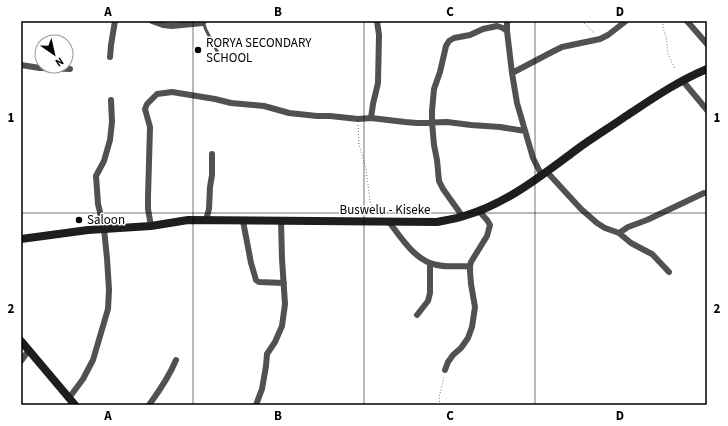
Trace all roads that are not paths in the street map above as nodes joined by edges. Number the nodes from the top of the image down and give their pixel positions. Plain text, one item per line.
1 (115, 21) edge
2 (152, 21) edge
3 (377, 21) edge
4 (507, 21) edge
5 (626, 21) edge
6 (687, 21) edge
7 (203, 22) edge
8 (507, 31) junction
9 (707, 44) edge
10 (218, 53) dead end
11 (110, 57) dead end
12 (21, 65) edge
13 (34, 67) edge
14 (707, 69) edge
15 (512, 73) junction
16 (682, 80) junction
17 (111, 100) dead end
18 (707, 110) edge
19 (372, 118) junction
20 (432, 122) junction
21 (525, 131) junction
22 (212, 154) dead end
23 (544, 174) junction
24 (704, 193) dead end
25 (479, 211) junction
26 (464, 217) junction
27 (206, 220) junction
28 (243, 221) junction
29 (281, 221) junction
30 (389, 222) junction
31 (151, 226) junction
32 (103, 229) junction
33 (619, 233) junction
34 (21, 239) edge
35 (430, 264) junction
36 (470, 266) junction
37 (668, 272) dead end
38 (284, 283) junction
39 (417, 316) dead end
40 (21, 341) edge
41 (29, 350) junction
42 (21, 360) edge
43 (176, 360) dead end
44 (445, 370) road end
45 (69, 398) junction
46 (76, 405) edge
47 (149, 405) edge
48 (256, 405) edge

1 - 11 street
2 - 7 street
3 - 19 street
4 - 8 street
5 - 15 street
6 - 9 street
7 - 10 lane
8 - 15 street
8 - 20 street
12 - 13 street
14 - 16 main road, Buswelu - Kiseke
15 - 21 street
16 - 18 street
16 - 23 main road, Buswelu - Kiseke
17 - 32 street
19 - 20 street
19 - 31 street
20 - 21 street
20 - 26 street
21 - 23 street
22 - 27 street
23 - 25 main road, Buswelu - Kiseke
23 - 33 street
24 - 33 street
25 - 26 main road, Buswelu - Kiseke
25 - 36 street
26 - 30 main road, Buswelu - Kiseke
27 - 28 main road, Buswelu - Kiseke
27 - 31 main road, Buswelu - Kiseke
28 - 29 main road, Buswelu - Kiseke
28 - 38 street
29 - 30 main road, Buswelu - Kiseke
29 - 38 street
30 - 35 street
31 - 32 main road, Buswelu - Kiseke
32 - 34 main road, Buswelu - Kiseke
32 - 45 street
33 - 37 street
35 - 36 street
35 - 39 street
36 - 44 street
38 - 48 street
40 - 41 main road
41 - 42 street
41 - 45 main road
43 - 47 street
45 - 46 main road

